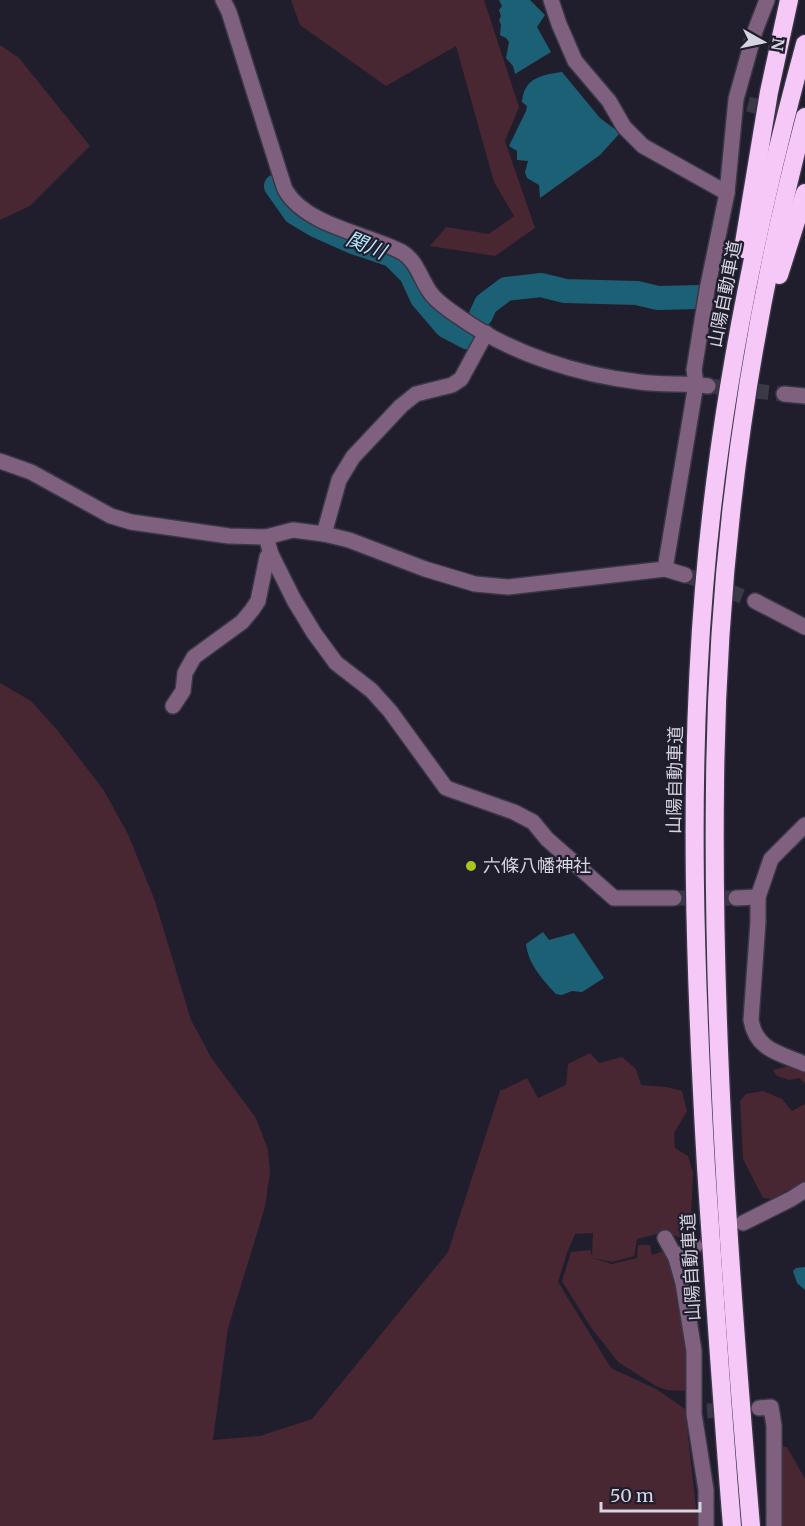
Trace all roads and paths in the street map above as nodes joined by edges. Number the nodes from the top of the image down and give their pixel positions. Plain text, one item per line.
1 (223, 0) edge
2 (551, 0) edge
3 (767, 0) edge
4 (789, 0) edge
5 (805, 44) edge
6 (805, 117) edge
7 (727, 193) junction
8 (805, 193) edge
9 (486, 333) junction
10 (753, 362) junction
11 (702, 385) junction
12 (784, 394) tunnel mouth
13 (805, 396) edge
14 (722, 433) junction
15 (0, 461) edge
16 (324, 534) junction
17 (266, 537) junction
18 (271, 554) junction
19 (665, 569) junction
20 (685, 575) tunnel mouth
21 (755, 601) tunnel mouth
22 (805, 627) edge
23 (173, 706) dead end
24 (805, 825) edge
25 (758, 897) junction
26 (674, 898) tunnel mouth
27 (736, 898) tunnel mouth
28 (805, 1064) edge
29 (805, 1190) edge
30 (743, 1223) dead end
31 (665, 1238) dead end
32 (694, 1246) dead end
33 (676, 1258) junction
34 (759, 1408) dead end
35 (706, 1526) edge
36 (732, 1526) edge
37 (751, 1526) edge
38 (774, 1526) edge

1 - 9 street
2 - 7 street
3 - 7 street
4 - 14 highway
5 - 14 highway, 山陽自動車道
6 - 10 highway
7 - 11 street
8 - 10 highway
9 - 11 street
9 - 16 street
10 - 37 highway
11 - 19 street
12 - 13 street
14 - 36 highway, 山陽自動車道
15 - 17 street
16 - 17 street
16 - 19 street
17 - 18 street
18 - 23 street
18 - 26 street
19 - 20 street
21 - 22 street
24 - 25 street
25 - 27 street
25 - 28 street
29 - 30 street
31 - 33 street
32 - 33 street
33 - 35 street
34 - 38 street

